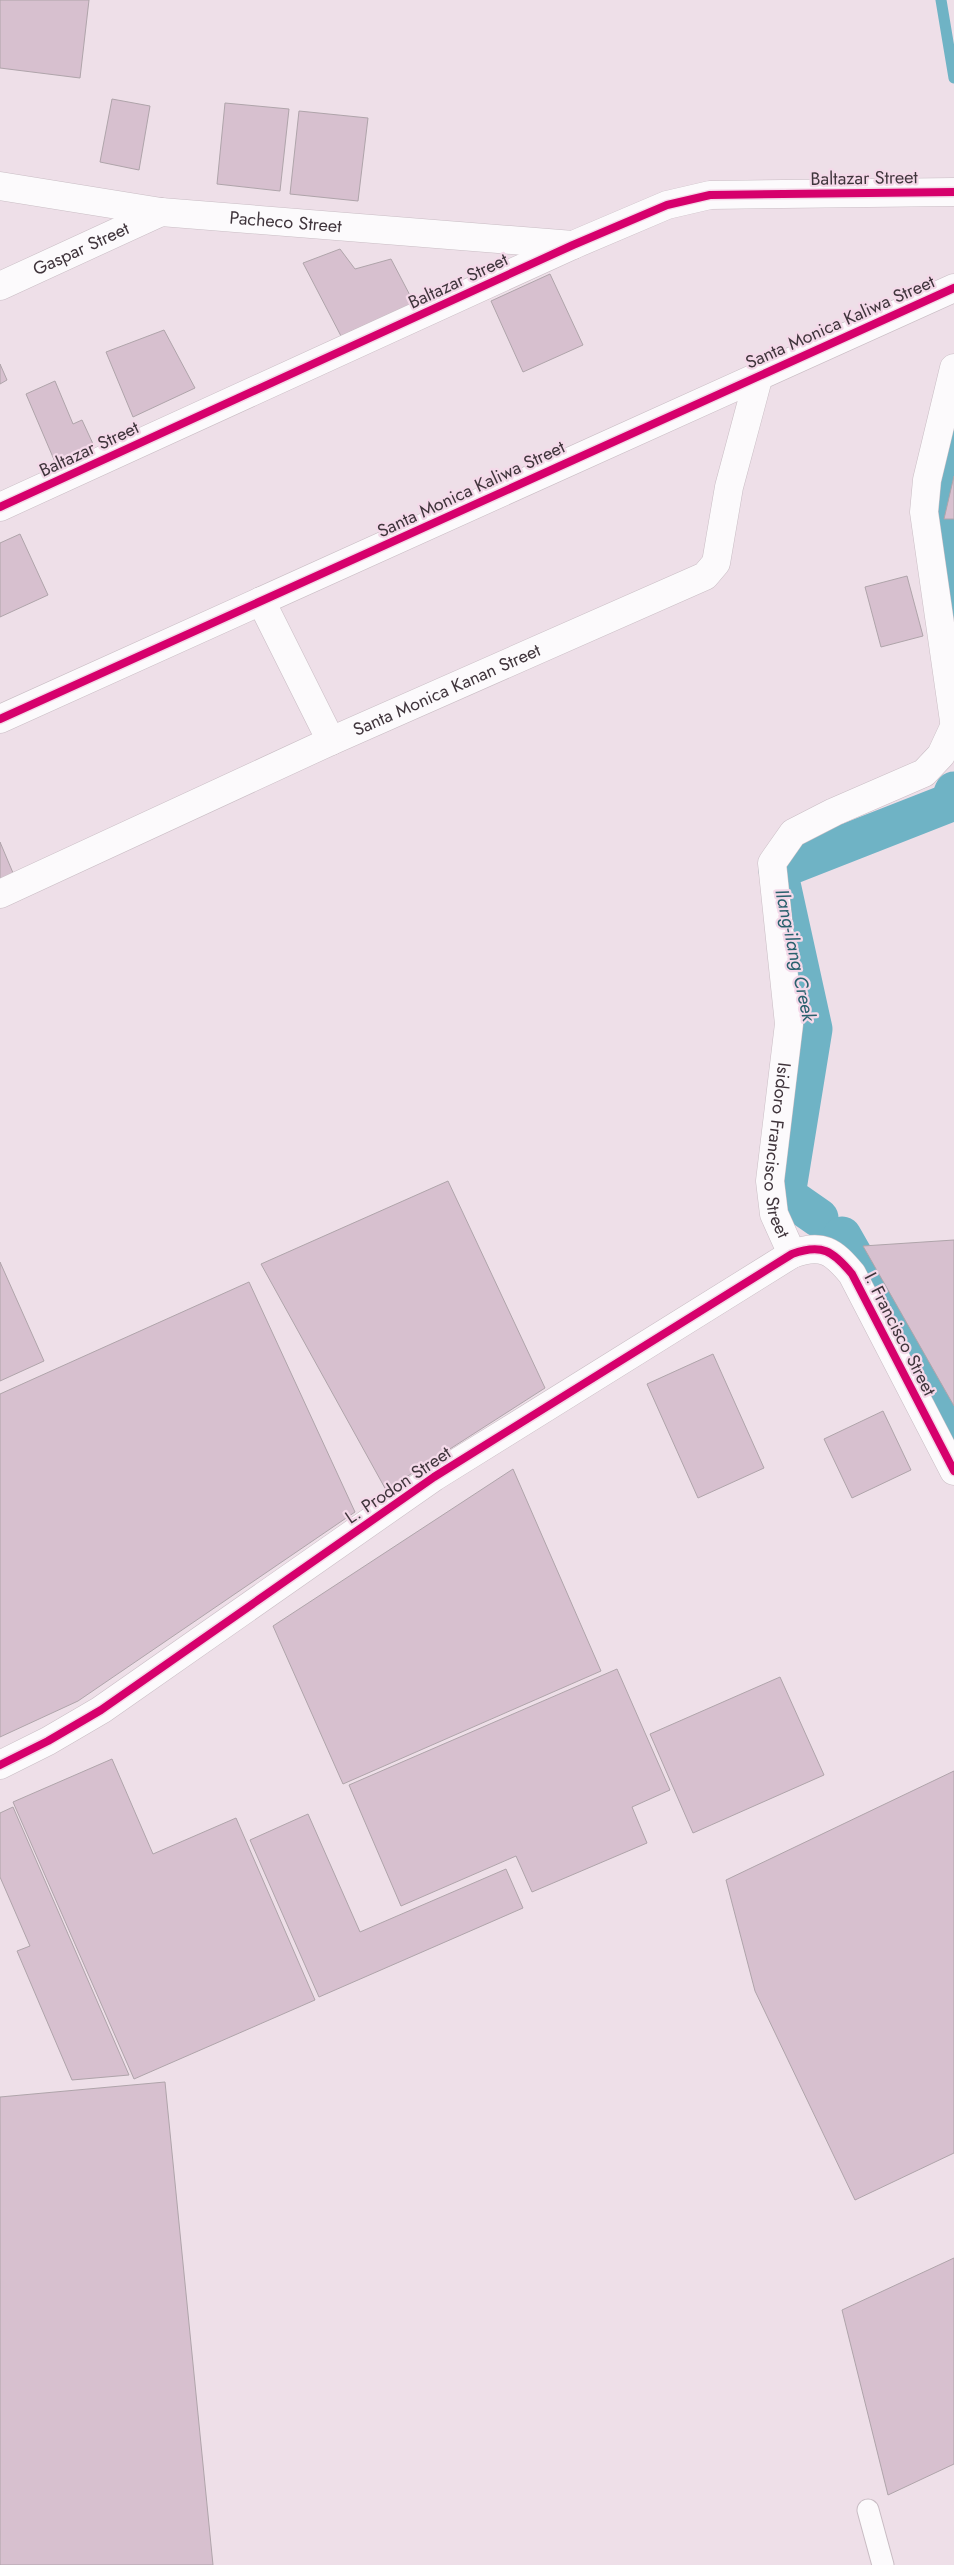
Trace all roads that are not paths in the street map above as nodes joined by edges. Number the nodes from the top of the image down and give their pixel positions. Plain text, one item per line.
1 (0, 186) edge
2 (954, 192) edge
3 (162, 212) junction
4 (572, 245) junction
5 (0, 286) edge
6 (954, 288) edge
7 (954, 368) edge
8 (759, 374) junction
9 (0, 507) edge
10 (261, 601) junction
11 (0, 719) edge
12 (954, 721) edge
13 (954, 727) edge
14 (331, 741) junction
15 (0, 894) edge
16 (822, 1249) joint
17 (792, 1254) junction
18 (954, 1471) edge
19 (0, 1765) edge
20 (868, 2510) dead end
21 (883, 2565) edge

1 - 3 street, Pacheco Street
2 - 4 street, Baltazar Street
3 - 4 street, Pacheco Street
3 - 5 street, Gaspar Street
4 - 9 street, Baltazar Street
6 - 8 street, Santa Monica Kaliwa Street
7 - 12 street
8 - 10 street, Santa Monica Kaliwa Street
8 - 14 street, Santa Monica Kanan Street
10 - 11 street, Santa Monica Kaliwa Street
10 - 14 street
13 - 17 street, Isidoro Francisco Street
14 - 15 street, Santa Monica Kanan Street
16 - 17 street, L. Prodon Street
16 - 18 street, I. Francisco Street
17 - 19 street, L. Prodon Street
20 - 21 lane

